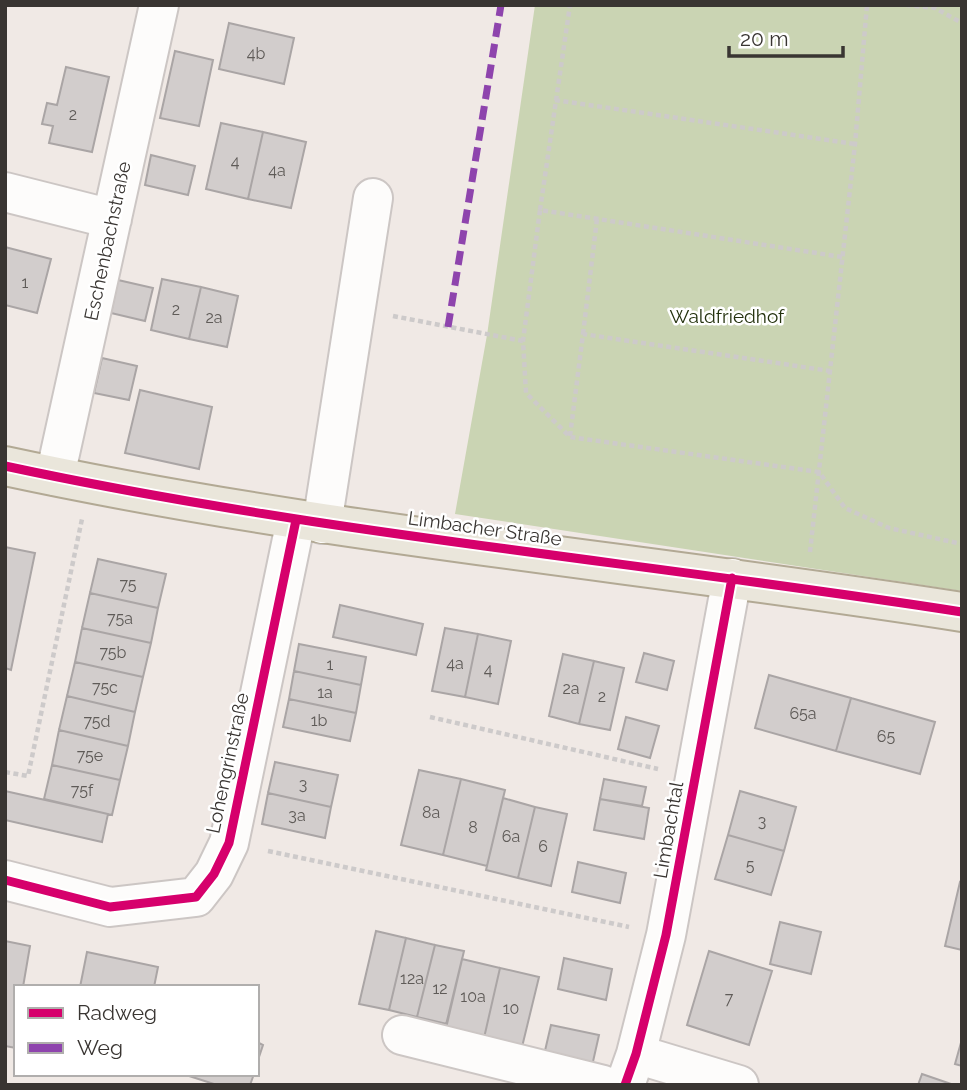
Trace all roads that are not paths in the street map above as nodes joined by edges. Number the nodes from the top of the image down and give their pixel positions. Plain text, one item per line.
1 (159, 5) edge
2 (5, 192) edge
3 (373, 198) dead end
4 (112, 219) junction
5 (5, 466) edge
6 (72, 480) junction
7 (309, 522) junction
8 (732, 578) junction
9 (962, 612) edge
10 (5, 880) edge
11 (402, 1035) dead end
12 (631, 1069) edge
13 (603, 1085) edge
14 (739, 1085) edge

1 - 4 street, Eschenbachstraße
2 - 4 street
3 - 7 street, Lohengrinstraße
4 - 6 street, Eschenbachstraße
5 - 6 main road, Limbacher Straße
6 - 7 main road, Limbacher Straße
7 - 8 main road, Limbacher Straße
7 - 10 street, Lohengrinstraße
8 - 9 main road, Limbacher Straße
8 - 12 street, Limbachtal
11 - 13 street
12 - 14 street

